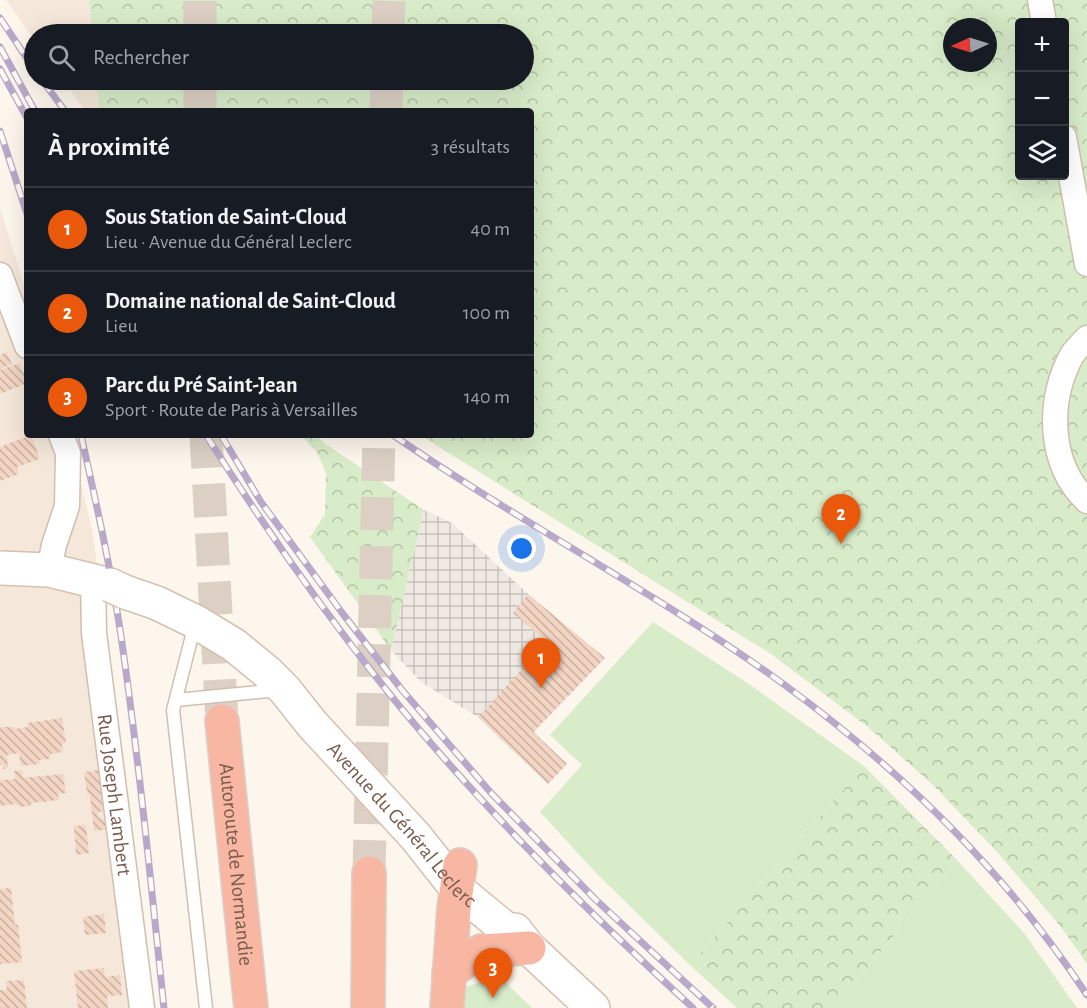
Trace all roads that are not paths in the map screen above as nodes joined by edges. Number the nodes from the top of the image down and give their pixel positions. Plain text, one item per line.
1 (1040, 0) edge
2 (1043, 18) edge
3 (1069, 160) edge
4 (1087, 264) edge
5 (0, 275) edge
6 (24, 338) edge
7 (1087, 338) edge
8 (62, 438) edge
9 (1087, 501) edge
10 (0, 568) edge
11 (49, 570) junction
12 (109, 586) junction
13 (196, 622) junction
14 (285, 690) junction
15 (176, 700) junction
16 (222, 721) tunnel mouth
17 (369, 873) tunnel mouth
18 (459, 877) junction
19 (529, 948) junction
20 (449, 974) junction
21 (142, 1008) edge
22 (206, 1008) edge
23 (251, 1008) edge
24 (369, 1008) edge
25 (447, 1008) edge
26 (593, 1008) edge

1 - 2 street
3 - 4 street
5 - 6 street
7 - 9 street
8 - 11 street
10 - 11 main road, Avenue du Général Leclerc
11 - 12 main road, Avenue du Général Leclerc
12 - 13 main road, Avenue du Général Leclerc
12 - 21 street, Rue Joseph Lambert
13 - 14 main road, Avenue du Général Leclerc
13 - 15 lane
14 - 15 lane
14 - 18 main road, Avenue du Général Leclerc
14 - 18 main road, Avenue du Général Leclerc
15 - 22 lane
16 - 23 highway, Autoroute de Normandie
17 - 24 highway
18 - 19 main road, Avenue du Général Leclerc
18 - 20 highway
19 - 20 highway
19 - 26 main road, Avenue du Général Leclerc
20 - 25 highway

